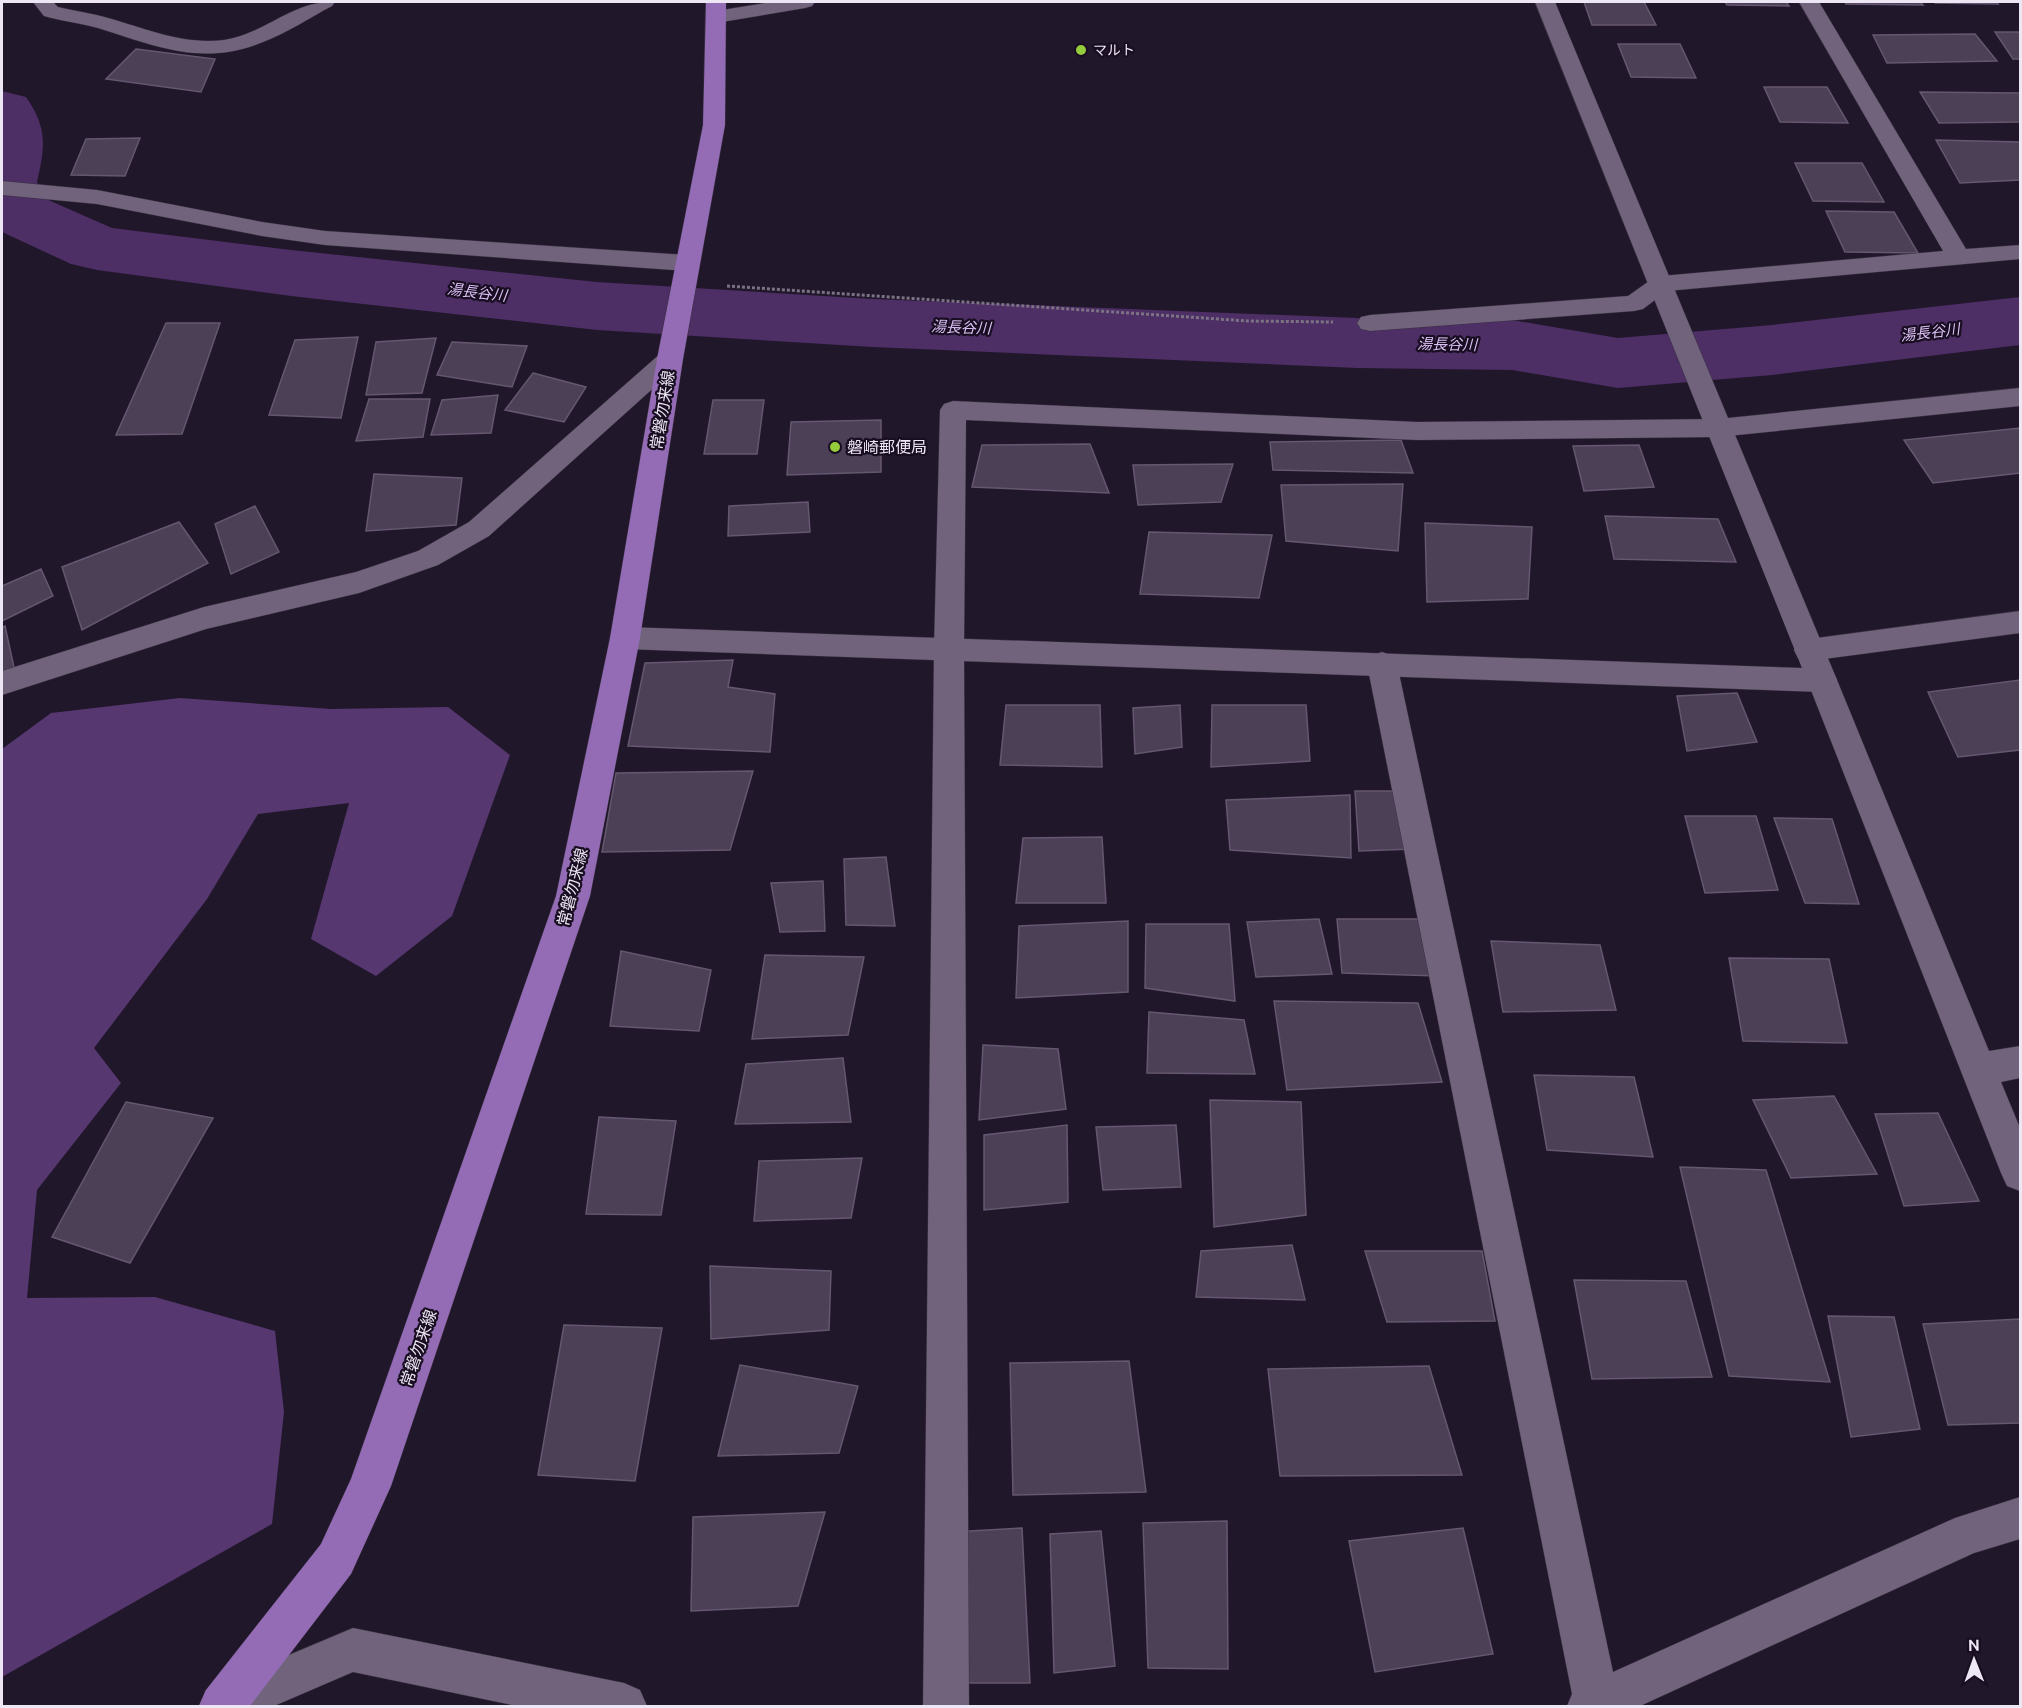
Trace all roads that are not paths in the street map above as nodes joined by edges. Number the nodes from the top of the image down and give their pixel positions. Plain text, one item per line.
1 (43, 2) edge
2 (325, 2) edge
3 (805, 2) edge
4 (1545, 2) edge
5 (1809, 2) edge
6 (716, 9) edge
7 (2, 188) edge
8 (2020, 252) edge
9 (1960, 259) junction
10 (684, 280) junction
11 (1661, 284) junction
12 (1370, 323) road end
13 (672, 347) junction
14 (2020, 397) edge
15 (1718, 428) junction
16 (2020, 622) edge
17 (625, 638) junction
18 (949, 649) junction
19 (1382, 664) junction
20 (1816, 665) junction
21 (2, 683) edge
22 (2020, 1062) edge
23 (1978, 1069) junction
24 (2020, 1173) edge
25 (2020, 1518) edge
26 (1594, 1705) edge
27 (222, 1707) edge
28 (624, 1707) edge
29 (945, 1707) edge

1 - 2 street
3 - 6 street
4 - 11 street
5 - 9 street
6 - 10 main road, 常磐勿来線
7 - 10 street
8 - 9 street
9 - 11 street
10 - 13 main road, 常磐勿来線
11 - 12 street
11 - 15 street
13 - 17 main road, 常磐勿来線
13 - 21 street
14 - 15 street
15 - 18 street
15 - 20 street
16 - 20 street
17 - 18 street
17 - 27 main road, 常磐勿来線
18 - 19 street
18 - 29 street
19 - 20 street
19 - 26 street
20 - 23 street
22 - 23 street
23 - 24 street
25 - 26 street
27 - 28 street

